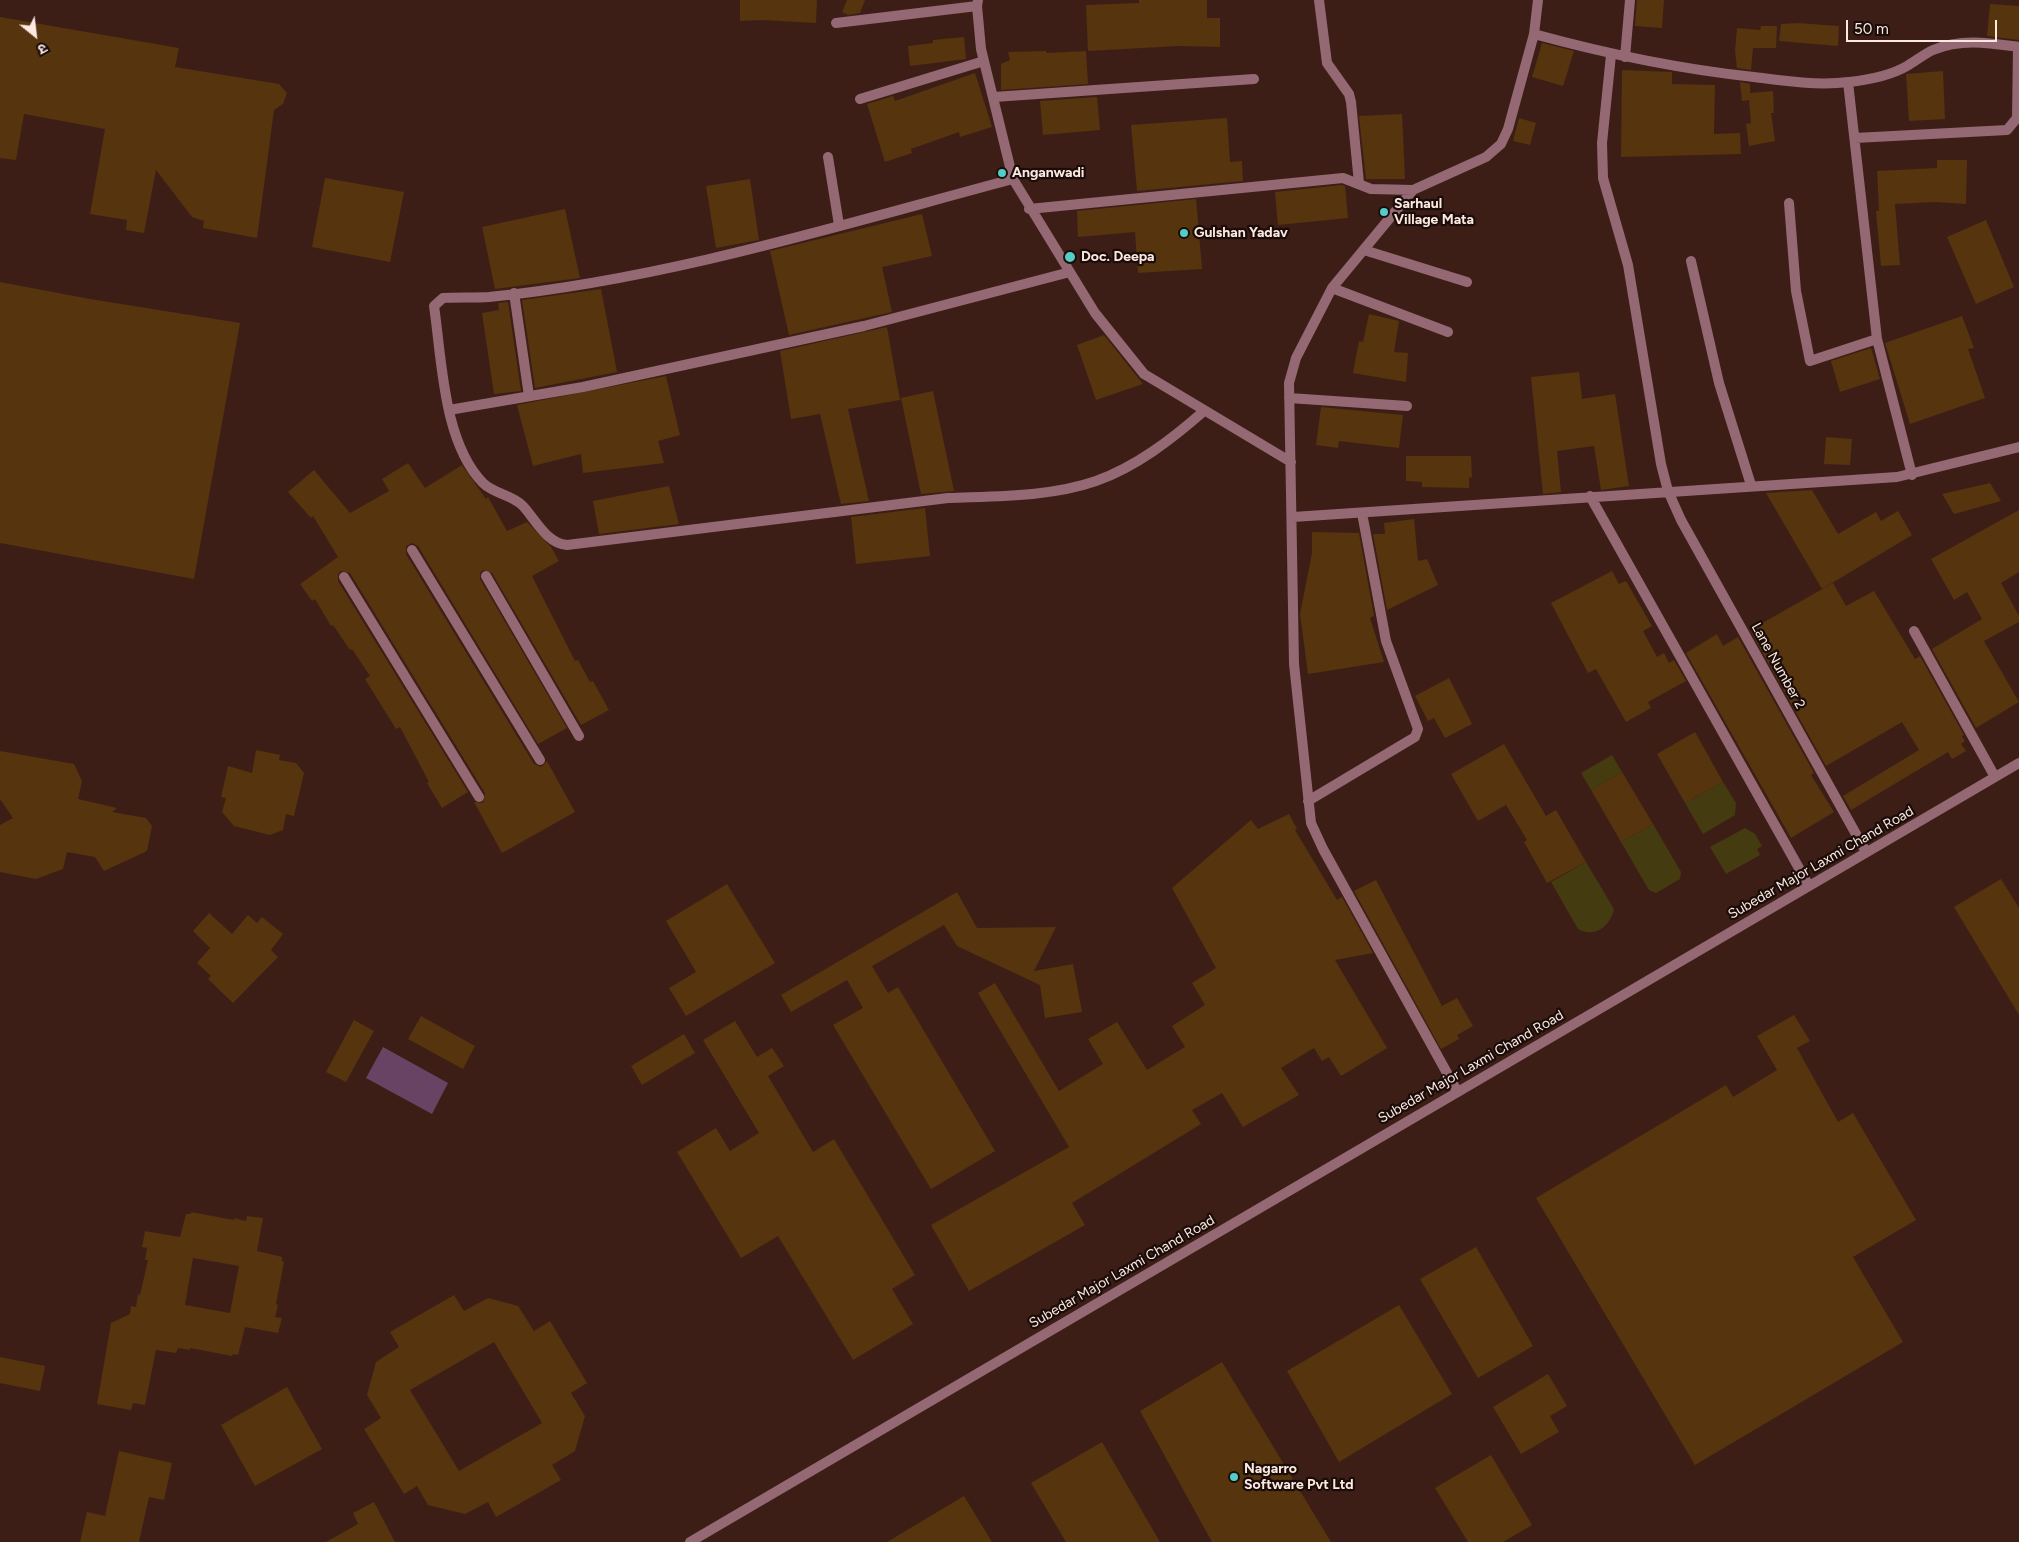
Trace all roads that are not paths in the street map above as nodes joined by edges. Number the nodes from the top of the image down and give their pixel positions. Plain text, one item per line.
1 (1319, 0) edge
2 (1538, 0) edge
3 (1630, 0) edge
4 (978, 3) edge
5 (836, 23) dead end
6 (1534, 34) junction
7 (2019, 47) edge
8 (1611, 55) junction
9 (1625, 57) junction
10 (984, 61) junction
11 (1254, 79) dead end
12 (1848, 82) junction
13 (994, 97) junction
14 (860, 99) dead end
15 (1855, 138) junction
16 (828, 157) dead end
17 (1013, 179) junction
18 (1358, 183) junction
19 (1413, 190) junction
20 (1789, 203) dead end
21 (1030, 209) junction
22 (839, 225) junction
23 (1364, 250) junction
24 (1691, 261) dead end
25 (1070, 272) junction
26 (1467, 282) dead end
27 (1332, 288) junction
28 (514, 293) junction
29 (1448, 332) dead end
30 (1877, 340) junction
31 (529, 396) junction
32 (1289, 398) junction
33 (1406, 406) dead end
34 (449, 410) junction
35 (1204, 412) junction
36 (2019, 447) edge
37 (1291, 462) junction
38 (1912, 475) junction
39 (1751, 485) junction
40 (1668, 491) junction
41 (1590, 496) junction
42 (1362, 513) junction
43 (1293, 517) junction
44 (412, 550) dead end
45 (486, 576) dead end
46 (344, 577) dead end
47 (1914, 631) dead end
48 (578, 736) dead end
49 (540, 760) dead end
50 (2019, 763) edge
51 (1995, 777) junction
52 (479, 798) dead end
53 (1308, 801) junction
54 (1866, 852) junction
55 (1809, 886) junction
56 (1457, 1091) junction
57 (690, 1542) edge

1 - 18 street
2 - 6 street
3 - 9 street
4 - 5 street
4 - 10 street
6 - 8 street
6 - 19 street
7 - 12 street
7 - 15 street
8 - 9 street
8 - 40 street, Lane Number 2
9 - 12 street
10 - 13 street
10 - 14 street
11 - 13 street
12 - 15 street
13 - 17 street
15 - 30 street
16 - 22 street
17 - 21 street
17 - 22 street
18 - 19 street
18 - 21 street
19 - 23 street
20 - 30 street
21 - 25 street
22 - 28 street
23 - 26 street
23 - 27 street
24 - 39 street
25 - 31 street
25 - 35 street
27 - 29 street
27 - 32 street
28 - 31 street
28 - 34 street
30 - 38 street
31 - 34 street
32 - 33 street
32 - 37 street
34 - 35 street
35 - 37 street
36 - 38 street
37 - 43 street
38 - 39 street
39 - 40 street
40 - 41 street
40 - 54 street, Lane Number 2
41 - 42 street
41 - 55 street
42 - 43 street
42 - 53 street
43 - 53 street
44 - 49 street
45 - 48 street
46 - 52 street
47 - 51 street
50 - 51 street, Subedar Major Laxmi Chand Road
51 - 54 street, Subedar Major Laxmi Chand Road
53 - 56 street
54 - 55 street, Subedar Major Laxmi Chand Road
55 - 56 street, Subedar Major Laxmi Chand Road
56 - 57 street, Subedar Major Laxmi Chand Road

